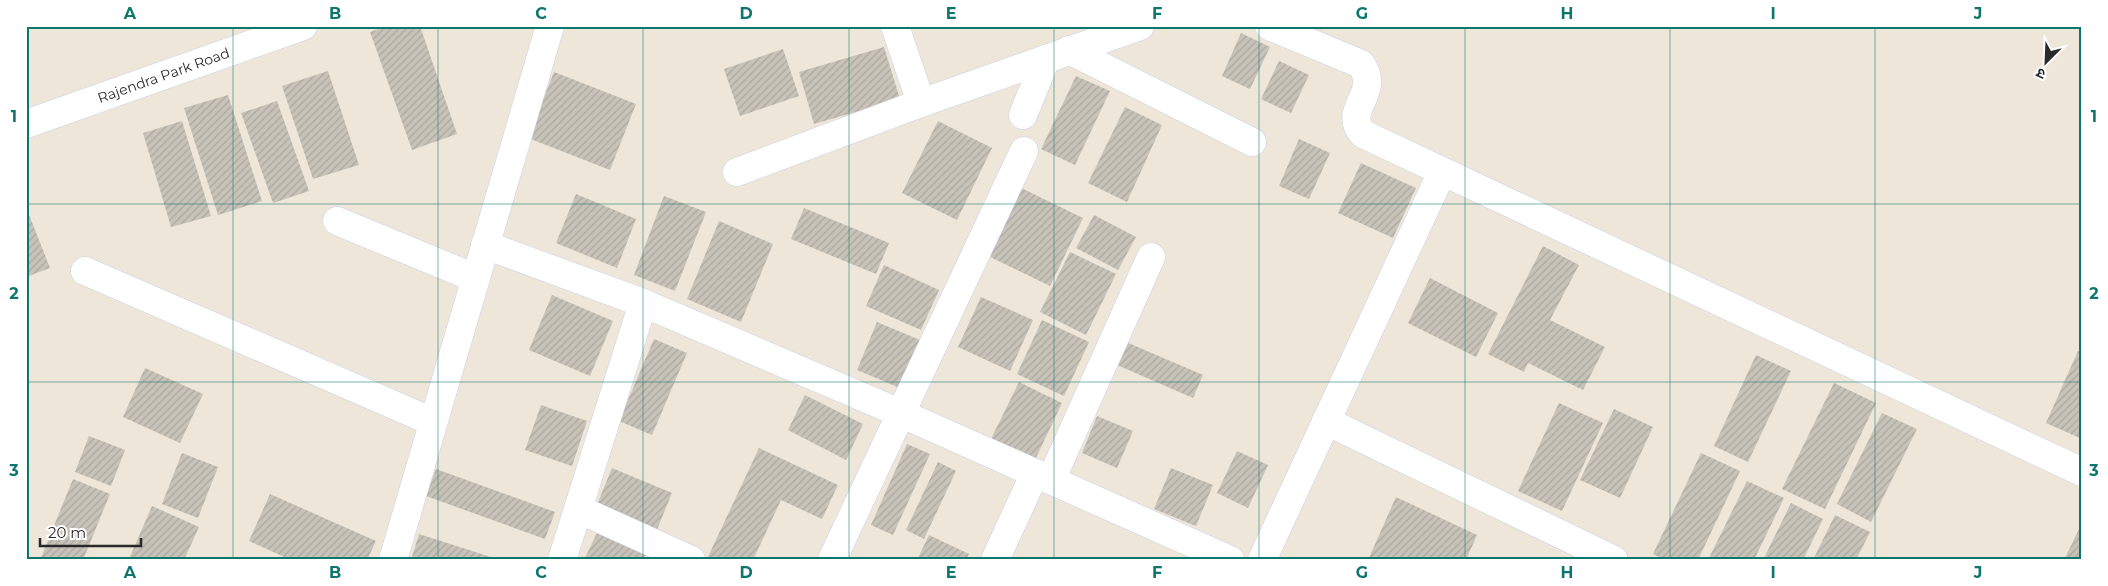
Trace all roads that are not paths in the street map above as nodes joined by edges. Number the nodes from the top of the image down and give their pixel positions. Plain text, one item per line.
1 (550, 26) edge
2 (895, 26) edge
3 (1140, 26) edge
4 (1268, 26) edge
5 (287, 28) edge
6 (1058, 54) junction
7 (921, 103) junction
8 (1023, 115) dead end
9 (26, 124) edge
10 (1252, 142) dead end
11 (1024, 151) dead end
12 (737, 172) dead end
13 (1442, 172) junction
14 (337, 221) dead end
15 (485, 245) junction
16 (1151, 257) dead end
17 (85, 271) dead end
18 (475, 278) junction
19 (643, 303) junction
20 (900, 413) junction
21 (1326, 421) junction
22 (433, 422) junction
23 (2082, 472) edge
24 (1043, 476) junction
25 (578, 509) junction
26 (393, 560) edge
27 (562, 560) edge
28 (691, 560) edge
29 (832, 560) edge
30 (995, 560) edge
31 (1230, 560) edge
32 (1262, 560) edge
33 (1614, 560) edge

1 - 15 street
2 - 7 street
3 - 6 street
4 - 13 street
5 - 9 street, Rajendra Park Road
6 - 7 street
6 - 8 street
6 - 10 street
7 - 12 street
11 - 20 street
13 - 21 street
13 - 23 street
14 - 18 street
15 - 18 street
15 - 19 street
16 - 24 street
17 - 22 street
18 - 22 street
19 - 20 street
19 - 25 street
20 - 24 street
20 - 29 street
21 - 32 street
21 - 33 street
22 - 26 street
24 - 30 street
24 - 31 street
25 - 27 street
25 - 28 street

